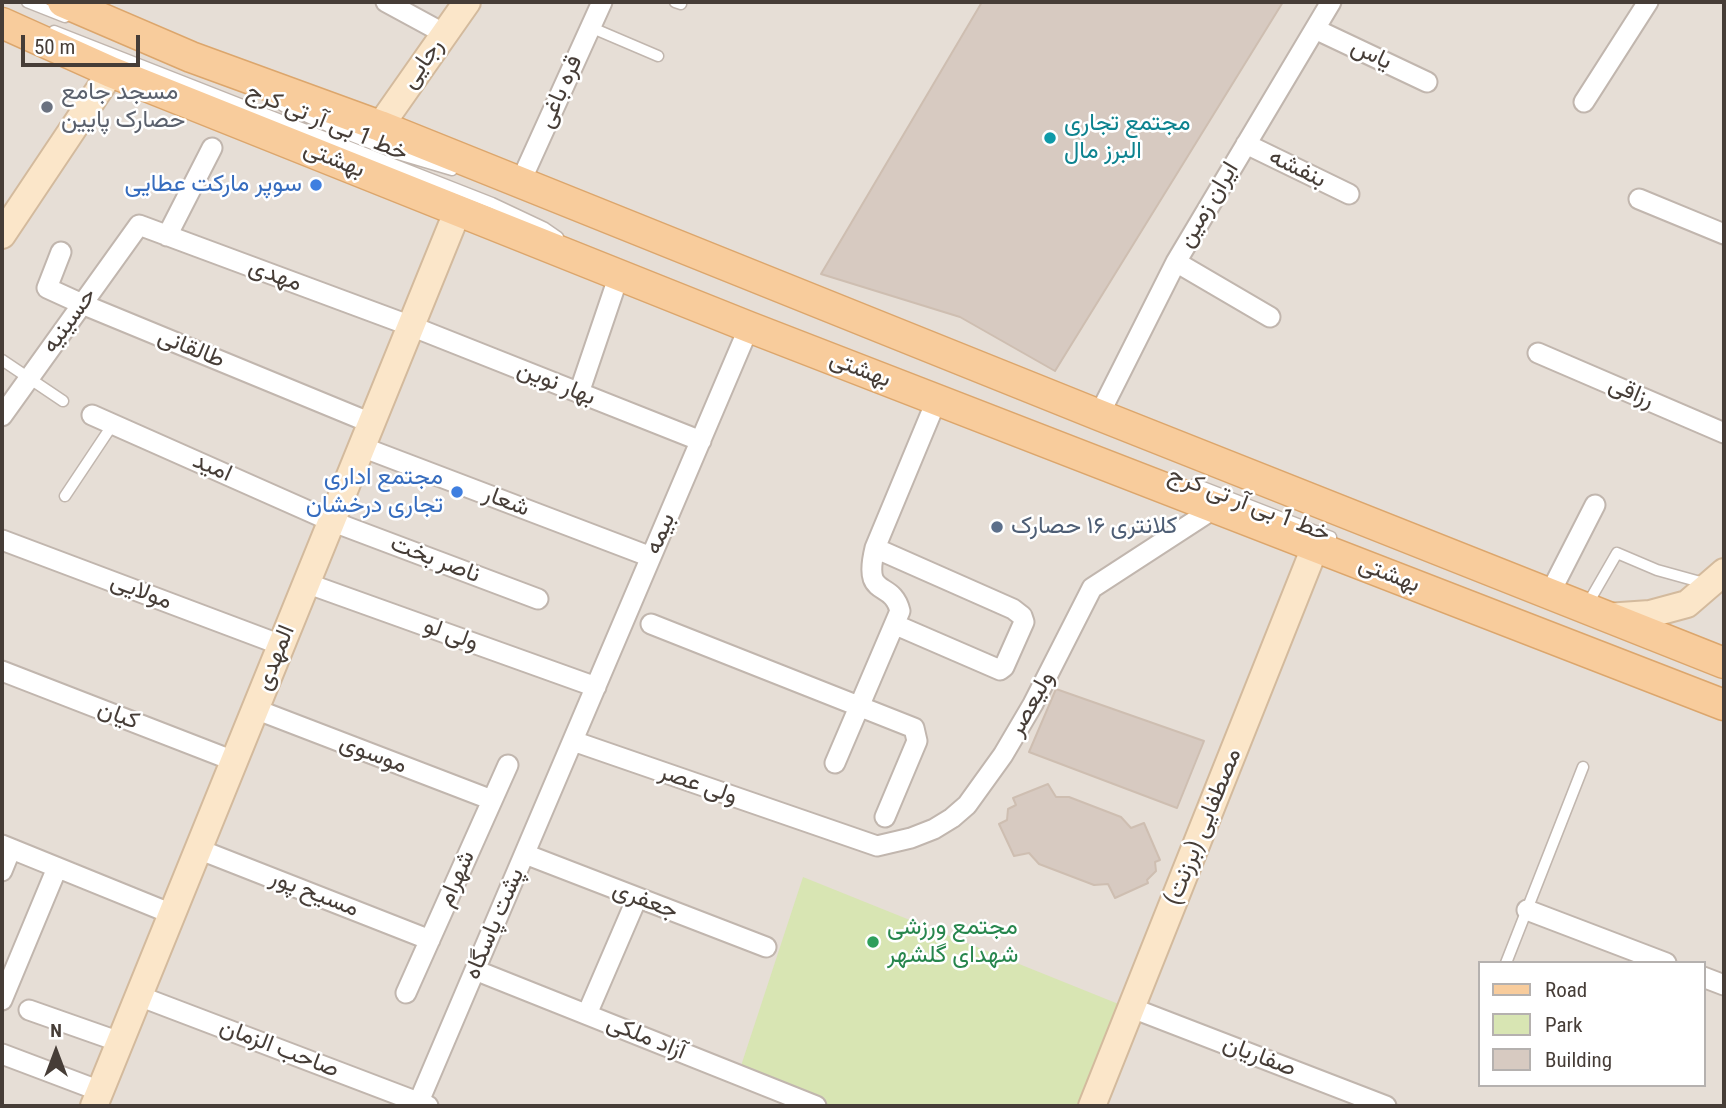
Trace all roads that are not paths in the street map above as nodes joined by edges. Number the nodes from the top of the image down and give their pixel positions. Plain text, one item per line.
1 (27, 2) edge
2 (386, 2) edge
3 (467, 2) edge
4 (602, 2) edge
5 (1331, 2) edge
6 (1648, 2) edge
7 (69, 11) edge
8 (2, 23) edge
9 (45, 27) dead end
10 (590, 27) junction
11 (1315, 29) junction
12 (444, 34) junction
13 (658, 56) dead end
14 (170, 60) dead end
15 (111, 72) junction
16 (221, 80) dead end
17 (1427, 82) dead end
18 (272, 100) dead end
19 (1584, 102) dead end
20 (380, 126) junction
21 (1246, 144) junction
22 (212, 148) dead end
23 (462, 173) dead end
24 (520, 183) junction
25 (1349, 194) dead end
26 (1639, 199) dead end
27 (542, 203) dead end
28 (458, 210) junction
29 (139, 225) joint
30 (632, 228) junction
31 (1724, 234) edge
32 (2, 235) edge
33 (167, 236) junction
34 (61, 252) dead end
35 (1176, 262) junction
36 (613, 272) junction
37 (741, 272) junction
38 (810, 300) junction
39 (82, 304) junction
40 (719, 315) junction
41 (1270, 317) dead end
42 (411, 326) junction
43 (749, 327) junction
44 (795, 345) junction
45 (1538, 353) dead end
46 (2, 360) edge
47 (29, 378) junction
48 (1018, 383) junction
49 (579, 393) junction
50 (64, 401) dead end
51 (951, 405) junction
52 (1055, 408) dead end
53 (92, 415) dead end
54 (1099, 415) junction
55 (2, 416) edge
56 (113, 424) junction
57 (1042, 428) dead end
58 (1724, 433) edge
59 (367, 435) junction
60 (701, 441) junction
61 (1191, 482) dead end
62 (1271, 495) dead end
63 (65, 496) dead end
64 (1595, 505) dead end
65 (1215, 508) junction
66 (331, 521) junction
67 (2, 540) edge
68 (1329, 544) junction
69 (876, 548) junction
70 (651, 557) junction
71 (1718, 579) edge
72 (306, 583) junction
73 (1549, 595) junction
74 (538, 598) dead end
75 (1594, 613) junction
76 (652, 624) dead end
77 (896, 625) junction
78 (281, 645) junction
79 (1724, 663) edge
80 (2, 671) edge
81 (1724, 672) edge
82 (596, 687) junction
83 (1724, 705) edge
84 (860, 706) junction
85 (255, 709) junction
86 (573, 741) junction
87 (234, 761) junction
88 (835, 764) dead end
89 (508, 765) dead end
90 (1583, 767) dead end
91 (492, 800) junction
92 (885, 817) dead end
93 (823, 828) joint
94 (6, 847) edge
95 (198, 849) junction
96 (524, 854) junction
97 (57, 868) junction
98 (2, 871) edge
99 (637, 898) junction
100 (1527, 909) junction
101 (172, 914) junction
102 (430, 940) junction
103 (766, 947) dead end
104 (1507, 961) edge
105 (1661, 961) edge
106 (475, 970) junction
107 (1705, 978) edge
108 (1724, 985) edge
109 (406, 993) dead end
110 (139, 996) junction
111 (2, 1000) edge
112 (1132, 1008) junction
113 (29, 1010) dead end
114 (587, 1014) junction
115 (120, 1042) junction
116 (2, 1054) edge
117 (97, 1099) edge
118 (421, 1105) edge
119 (816, 1106) edge
120 (1092, 1106) edge
121 (1386, 1106) edge

1 - 7 lane
2 - 12 street
3 - 12 street, رجایی
4 - 10 street, قره باغی
5 - 11 street, ایران زمین
6 - 19 street
7 - 20 main road, بهشتی
8 - 15 main road, بهشتی
9 - 36 lane, خط 1 بی آر تی کرج
10 - 13 lane
10 - 24 street, قره باغی
11 - 17 street, یاس
11 - 21 street, ایران زمین
12 - 20 street, رجایی
14 - 16 lane, خط 1 بی آر تی کرج
15 - 28 main road, بهشتی
15 - 32 street
18 - 23 lane, خط 1 بی آر تی کرج
20 - 24 main road, بهشتی
21 - 25 street, بنفشه
21 - 35 street, ایران زمین
22 - 33 street
24 - 30 main road, بهشتی
26 - 31 street
27 - 30 lane
28 - 36 main road, بهشتی
28 - 42 street, المهدی
29 - 33 street, مهدی
29 - 39 street, حسینیه
30 - 37 main road, بهشتی
33 - 42 street, مهدی
34 - 39 street, طالقانی
35 - 41 street
35 - 54 street, ایران زمین
36 - 40 main road, بهشتی
36 - 49 street
37 - 38 main road, بهشتی
37 - 40 main road
38 - 44 main road
38 - 48 main road, بهشتی
39 - 47 street, حسینیه
39 - 59 street, طالقانی
40 - 43 main road, بهشتی
42 - 49 street, بهار نوین
42 - 59 street, المهدی
43 - 44 main road, بهشتی
43 - 60 street, بیمه
44 - 51 main road, بهشتی
45 - 58 street, رزاقی
46 - 47 lane
47 - 50 lane
47 - 55 street, حسینیه
48 - 52 lane
48 - 54 main road, بهشتی
49 - 60 street, بهار نوین
51 - 57 lane
51 - 65 main road, بهشتی
51 - 69 street
53 - 56 street, امید
54 - 73 main road, بهشتی
56 - 63 lane
56 - 66 street, امید
59 - 66 street, المهدی
59 - 70 street, شعار
60 - 70 street, بیمه
61 - 68 lane, خط 1 بی آر تی کرج
62 - 81 lane, خط 1 بی آر تی کرج
64 - 73 street
65 - 68 main road, بهشتی
65 - 93 street, ولیعصر
66 - 72 street, المهدی
66 - 74 street, ناصر بخت
67 - 78 street, مولایی
68 - 83 main road, بهشتی
68 - 112 street, مصطفایی (برزنت)
69 - 77 street
69 - 77 street
70 - 82 street, بیمه
71 - 75 street
71 - 75 lane
72 - 78 street, المهدی
72 - 82 street, ولی لو
73 - 75 main road, بهشتی
75 - 79 main road, بهشتی
76 - 84 street
77 - 84 street
78 - 85 street, المهدی
80 - 87 street, کیان
82 - 86 street, بیمه
84 - 88 street
84 - 92 street
85 - 87 street, المهدی
85 - 91 street, موسوی
86 - 93 street, ولی عصر
86 - 96 street, پشت پاسگاه
87 - 95 street, المهدی
89 - 91 street, شهرام
90 - 100 lane
91 - 102 street, شهرام
94 - 97 street
94 - 98 street
95 - 101 street, المهدی
95 - 102 street, مسیح پور
96 - 99 street, جعفری
96 - 106 street, پشت پاسگاه
97 - 101 street
97 - 111 street
99 - 103 street, جعفری
99 - 114 street
100 - 104 lane
100 - 105 street
101 - 110 street, المهدی
102 - 109 street, شهرام
106 - 114 street, آزاد ملکی
106 - 118 street, پشت پاسگاه
107 - 108 street
110 - 115 street, المهدی
110 - 118 street, صاحب الزمان
112 - 120 street, مصطفایی (برزنت)
112 - 121 street, صفاریان
113 - 115 street
114 - 119 street, آزاد ملکی
115 - 117 street, المهدی
116 - 117 street

